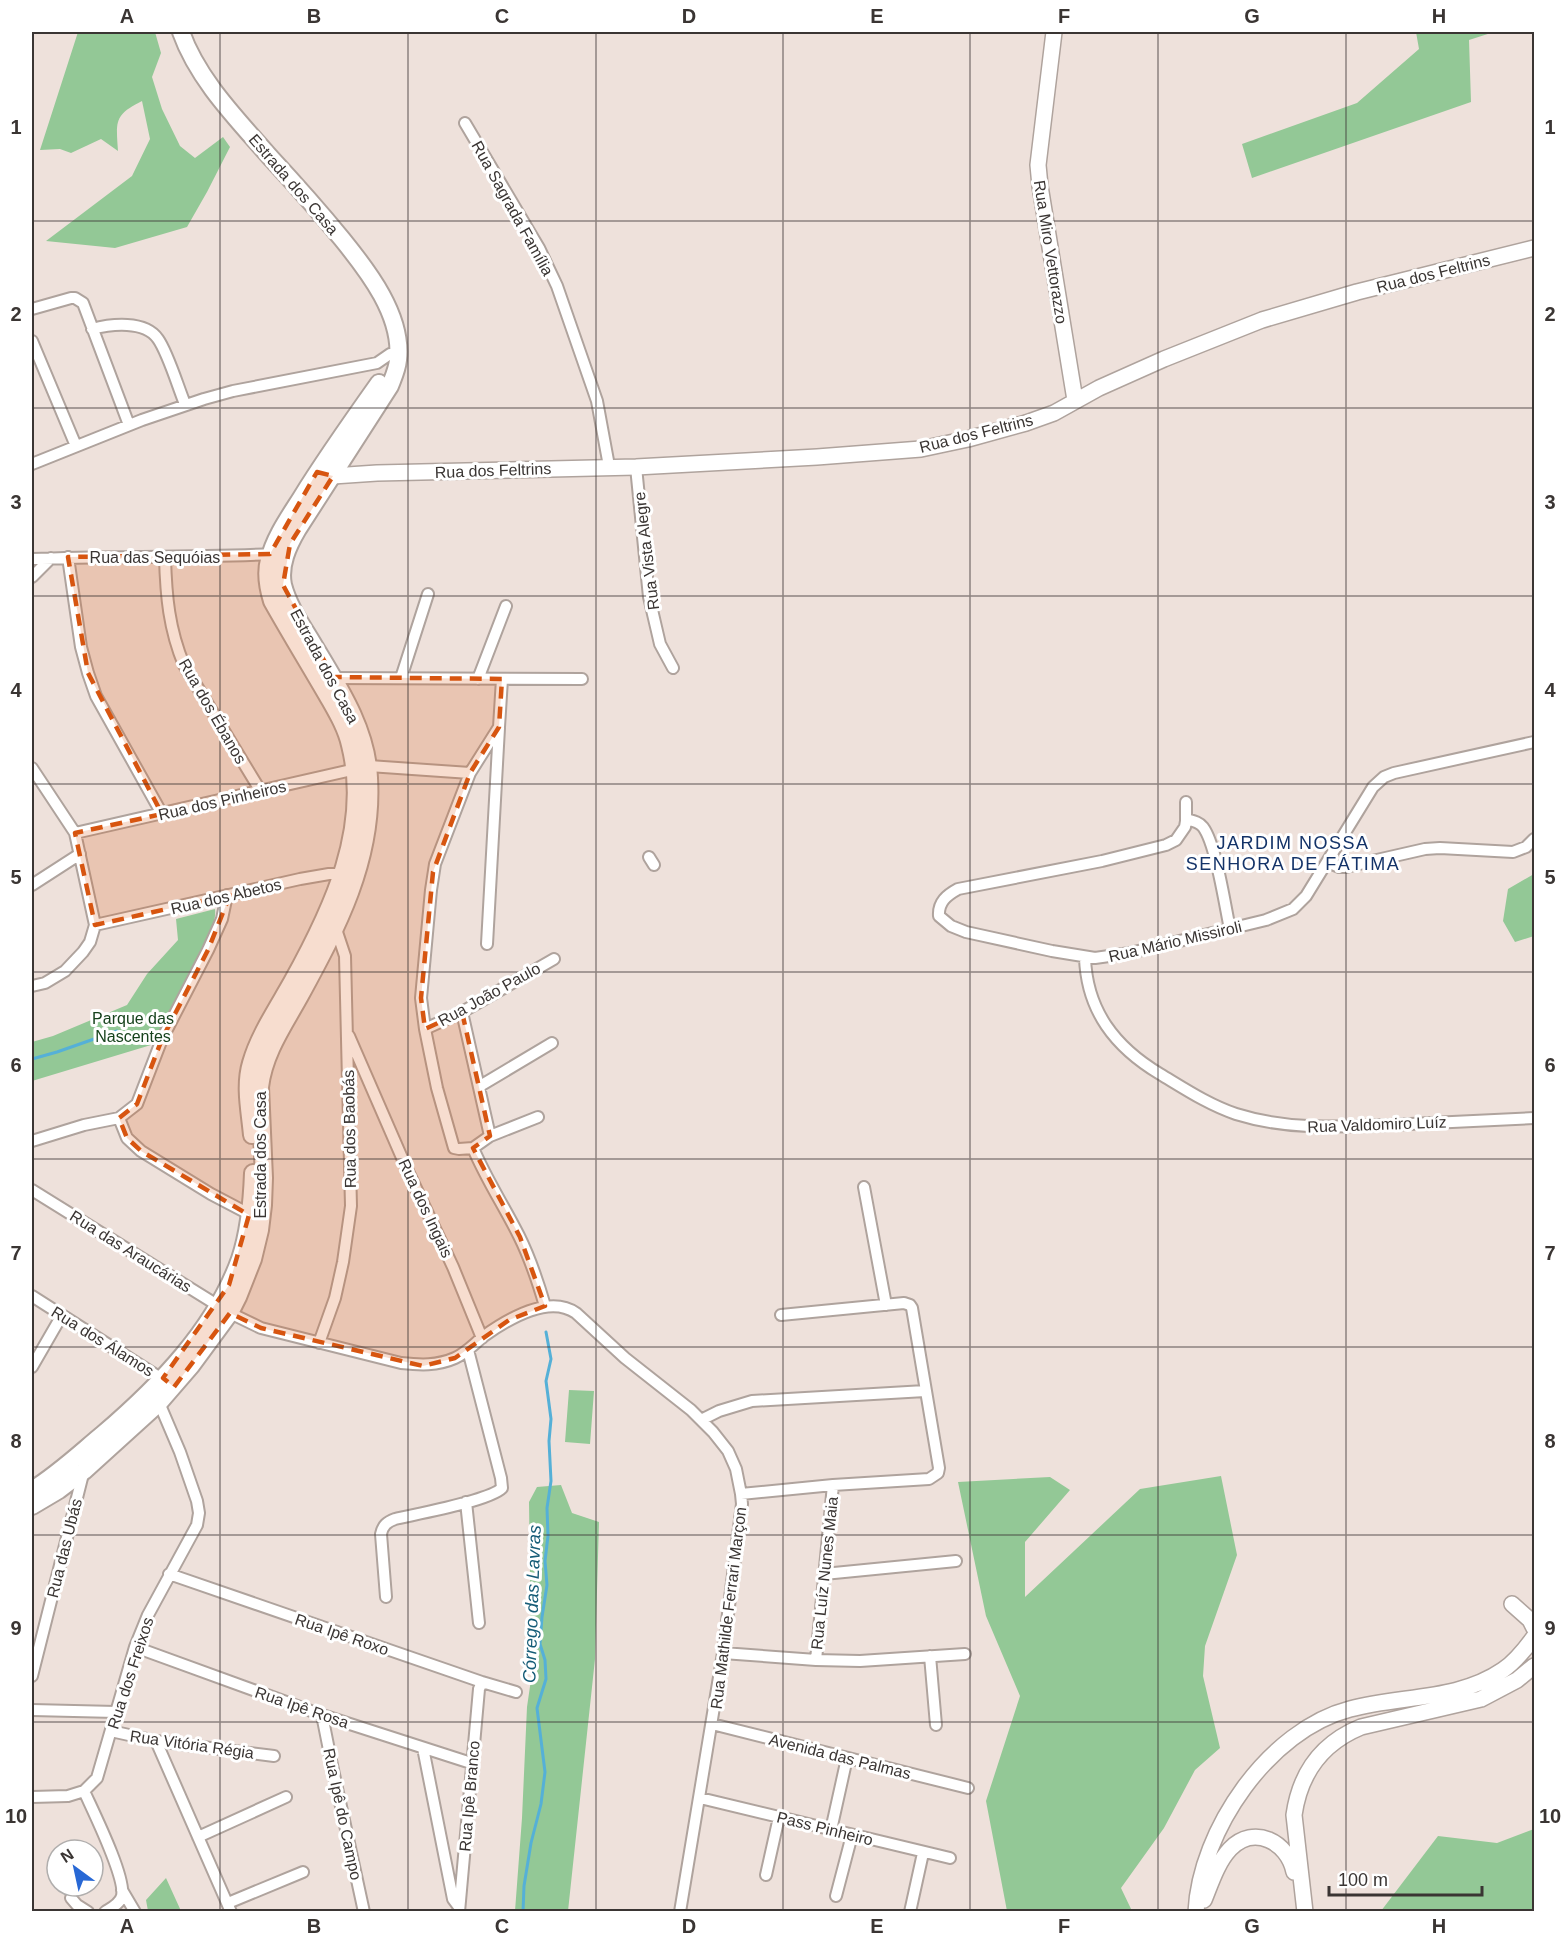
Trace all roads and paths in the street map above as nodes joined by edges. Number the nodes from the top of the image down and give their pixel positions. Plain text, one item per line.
1 (170, 32) edge
2 (181, 32) edge
3 (1054, 32) edge
4 (465, 123) dead end
5 (1534, 248) edge
6 (32, 309) edge
7 (92, 329) junction
8 (32, 341) edge
9 (384, 362) junction
10 (1075, 400) junction
11 (185, 404) junction
12 (129, 425) junction
13 (76, 446) junction
14 (32, 464) edge
15 (609, 466) junction
16 (636, 467) junction
17 (325, 474) junction
18 (278, 554) junction
19 (68, 557) junction
20 (165, 557) junction
21 (51, 558) junction
22 (32, 559) edge
23 (32, 577) edge
24 (428, 594) dead end
25 (506, 606) dead end
26 (673, 668) dead end
27 (326, 678) junction
28 (401, 678) junction
29 (478, 678) junction
30 (502, 679) junction
31 (582, 679) dead end
32 (499, 727) junction
33 (1534, 742) edge
34 (32, 768) edge
35 (362, 768) junction
36 (470, 773) junction
37 (260, 790) junction
38 (1186, 802) dead end
39 (162, 814) junction
40 (1186, 819) junction
41 (75, 833) junction
42 (1534, 839) edge
43 (80, 854) junction
44 (1327, 862) junction
45 (350, 875) junction
46 (32, 885) edge
47 (227, 896) junction
48 (331, 922) junction
49 (95, 925) junction
50 (1230, 929) junction
51 (486, 944) dead end
52 (1086, 958) junction
53 (554, 959) dead end
54 (32, 986) edge
55 (462, 1012) junction
56 (425, 1029) junction
57 (348, 1033) junction
58 (552, 1043) dead end
59 (369, 1080) junction
60 (349, 1084) junction
61 (480, 1086) junction
62 (538, 1117) dead end
63 (119, 1118) junction
64 (1534, 1118) edge
65 (490, 1136) junction
66 (32, 1142) edge
67 (474, 1148) junction
68 (864, 1186) dead end
69 (32, 1190) edge
70 (255, 1217) junction
71 (32, 1296) edge
72 (886, 1305) junction
73 (545, 1306) junction
74 (224, 1309) junction
75 (62, 1315) junction
76 (781, 1315) dead end
77 (482, 1338) junction
78 (319, 1343) junction
79 (468, 1350) junction
80 (32, 1367) edge
81 (162, 1390) junction
82 (925, 1391) junction
83 (701, 1419) junction
84 (81, 1462) junction
85 (833, 1485) junction
86 (32, 1490) edge
87 (741, 1494) junction
88 (466, 1502) junction
89 (32, 1506) edge
90 (956, 1561) dead end
91 (169, 1574) junction
92 (824, 1574) junction
93 (386, 1597) dead end
94 (1512, 1604) dead end
95 (479, 1623) dead end
96 (1534, 1628) edge
97 (1534, 1637) edge
98 (135, 1647) junction
99 (1534, 1652) edge
100 (723, 1653) junction
101 (965, 1654) dead end
102 (930, 1656) junction
103 (816, 1660) junction
104 (1534, 1666) edge
105 (32, 1676) edge
106 (482, 1682) junction
107 (516, 1692) dead end
108 (32, 1710) edge
109 (1437, 1710) junction
110 (116, 1712) junction
111 (322, 1715) junction
112 (712, 1724) junction
113 (936, 1725) dead end
114 (111, 1731) junction
115 (156, 1741) junction
116 (423, 1748) junction
117 (274, 1756) dead end
118 (847, 1758) junction
119 (471, 1763) junction
120 (968, 1788) dead end
121 (84, 1791) junction
122 (32, 1797) edge
123 (286, 1797) dead end
124 (700, 1798) junction
125 (779, 1817) junction
126 (831, 1830) junction
127 (852, 1834) junction
128 (198, 1837) junction
129 (923, 1852) junction
130 (950, 1858) dead end
131 (303, 1872) dead end
132 (766, 1875) dead end
133 (122, 1889) junction
134 (836, 1896) dead end
135 (70, 1898) dead end
136 (230, 1907) edge
137 (459, 1909) edge
138 (88, 1911) edge
139 (105, 1911) edge
140 (135, 1911) edge
141 (364, 1911) edge
142 (680, 1911) edge
143 (910, 1911) edge
144 (1198, 1911) edge
145 (1304, 1911) edge

1 - 9 main road, Estrada dos Casa
2 - 17 main road, Estrada dos Casa
3 - 10 street, Rua Miro Vettorazzo
4 - 15 street, Rua Sagrada Família
5 - 10 street, Rua dos Feltrins
6 - 7 street
7 - 11 street
7 - 12 street
8 - 13 street
9 - 11 street
9 - 17 main road, Estrada dos Casa
10 - 16 street, Rua dos Feltrins
11 - 12 street
12 - 13 street
13 - 14 street
15 - 16 street, Rua dos Feltrins
15 - 17 street, Rua dos Feltrins
16 - 26 street, Rua Vista Alegre
17 - 18 main road, Estrada dos Casa
18 - 20 street, Rua das Sequóias
18 - 27 main road, Estrada dos Casa
19 - 20 street, Rua das Sequóias
19 - 21 street, Rua das Sequóias
19 - 39 street
20 - 37 street, Rua dos Ébanos
21 - 22 street, Rua das Sequóias
21 - 23 street
24 - 28 street
25 - 29 street
27 - 28 street
27 - 35 main road, Estrada dos Casa
28 - 29 street
29 - 30 street
30 - 31 street
30 - 32 street
32 - 36 street
32 - 51 street
33 - 44 street, Rua Mário Missiroli
34 - 41 street
35 - 36 street, Rua dos Pinheiros
35 - 37 street, Rua dos Pinheiros
35 - 45 main road, Estrada dos Casa
36 - 56 street
37 - 39 street, Rua dos Pinheiros
38 - 40 street
39 - 41 street, Rua dos Pinheiros
40 - 50 street
40 - 52 street, Rua Mário Missiroli
41 - 43 street
42 - 44 street
43 - 46 street
43 - 49 street
44 - 50 street, Rua Mário Missiroli
45 - 47 street, Rua dos Abetos
45 - 48 main road, Estrada dos Casa
47 - 49 street, Rua dos Abetos
47 - 63 street
48 - 57 street, Rua dos Baobás
48 - 70 main road, Estrada dos Casa
49 - 54 street
50 - 52 street, Rua Mário Missiroli
52 - 64 street, Rua Valdomiro Luíz
53 - 55 street, Rua João Paulo
55 - 56 street, Rua João Paulo
55 - 61 street
56 - 67 street
57 - 59 street, Rua dos Ingais
57 - 60 street, Rua dos Baobás
58 - 61 street
59 - 60 street
59 - 77 street, Rua dos Ingais
60 - 78 street, Rua dos Baobás
61 - 65 street
62 - 65 street
63 - 66 street
63 - 70 street
65 - 67 street
67 - 73 street
68 - 72 street
69 - 74 street, Rua das Araucárias
70 - 74 main road, Estrada dos Casa
71 - 75 street, Rua dos Álamos
72 - 76 street
72 - 82 street
73 - 77 street
73 - 83 street, Rua Mathilde Ferrari Marçon
74 - 78 street
74 - 81 main road, Estrada dos Casa
75 - 80 street
75 - 81 street, Rua dos Álamos
77 - 79 street
78 - 79 street
79 - 88 street
81 - 84 main road, Estrada dos Casa
81 - 91 street, Rua dos Freixos
82 - 83 street
82 - 85 street
83 - 87 street, Rua Mathilde Ferrari Marçon
84 - 86 main road, Estrada dos Casa
84 - 89 main road, Estrada dos Casa
84 - 105 street, Rua das Ubás
85 - 87 street
85 - 92 street, Rua Luíz Nunes Maia
87 - 100 street, Rua Mathilde Ferrari Marçon
88 - 93 street
88 - 95 street
90 - 92 street
91 - 98 street, Rua dos Freixos
91 - 106 street, Rua Ipê Roxo
92 - 103 street, Rua Luíz Nunes Maia
94 - 96 street
97 - 144 street
98 - 110 street, Rua dos Freixos
98 - 111 street, Rua Ipê Rosa
99 - 109 street
100 - 103 street
100 - 112 street, Rua Mathilde Ferrari Marçon
101 - 102 street
102 - 103 street
102 - 113 street
104 - 109 street
106 - 107 street, Rua Ipê Roxo
106 - 119 street, Rua Ipê Branco
108 - 110 street
109 - 145 street
110 - 114 street, Rua dos Freixos
111 - 116 street, Rua Ipê Rosa
111 - 141 street, Rua Ipê do Campo
112 - 118 street, Avenida das Palmas
112 - 124 street, Rua Mathilde Ferrari Marçon
114 - 115 street, Rua Vitória Régia
114 - 121 street, Rua dos Freixos
115 - 117 street, Rua Vitória Régia
115 - 128 street
116 - 119 street, Rua Ipê Rosa
116 - 137 street
118 - 120 street, Avenida das Palmas
118 - 126 street
119 - 137 street, Rua Ipê Branco
121 - 122 street
121 - 133 street
123 - 128 street
124 - 125 street, Pass Pinheiro
124 - 142 street, Rua Mathilde Ferrari Marçon
125 - 126 street, Pass Pinheiro
125 - 132 street
126 - 127 street, Pass Pinheiro
127 - 129 street, Pass Pinheiro
127 - 134 street
128 - 136 street
129 - 130 street, Pass Pinheiro
129 - 143 street
131 - 136 street
133 - 139 street
133 - 140 street
135 - 138 street
144 - 145 street

